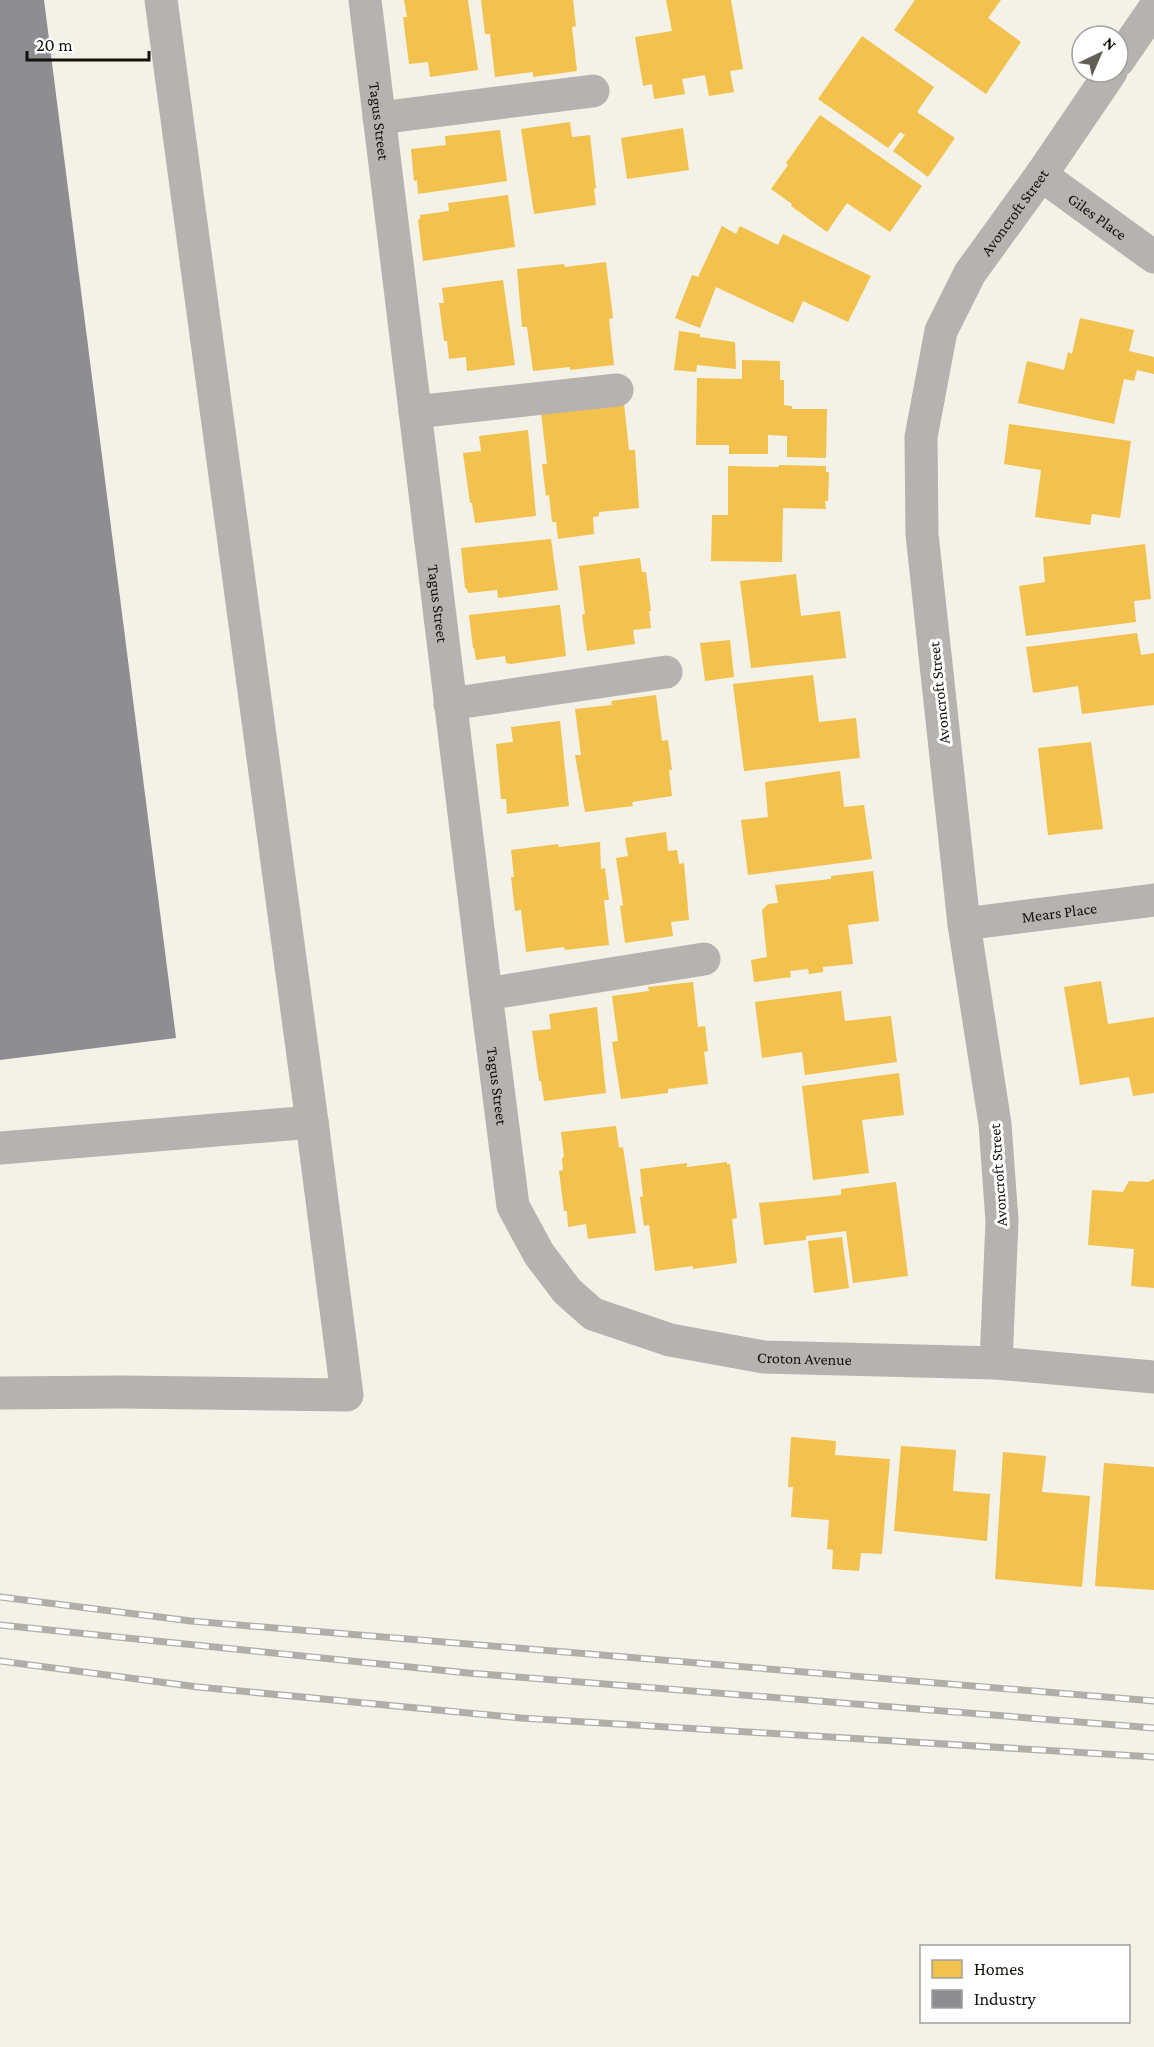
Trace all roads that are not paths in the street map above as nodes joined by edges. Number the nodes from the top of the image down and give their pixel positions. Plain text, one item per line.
1 (161, 0) edge
2 (365, 0) edge
3 (1154, 9) edge
4 (1130, 44) edge
5 (1103, 84) edge
6 (593, 91) dead end
7 (379, 118) junction
8 (1041, 175) junction
9 (1154, 257) edge
10 (617, 390) dead end
11 (415, 412) junction
12 (666, 672) dead end
13 (450, 704) junction
14 (1154, 900) edge
15 (964, 924) junction
16 (704, 959) dead end
17 (486, 994) junction
18 (312, 1122) junction
19 (0, 1148) edge
20 (513, 1206) joint
21 (996, 1363) junction
22 (1154, 1377) edge
23 (0, 1393) edge

1 - 18 street
2 - 7 street, Tagus Street
3 - 4 street
5 - 8 street, Avoncroft Street
6 - 7 street
7 - 11 street, Tagus Street
8 - 9 street, Giles Place
8 - 15 street, Avoncroft Street
10 - 11 street
11 - 13 street, Tagus Street
12 - 13 street
13 - 17 street, Tagus Street
14 - 15 street, Mears Place
15 - 21 street, Avoncroft Street
16 - 17 street
17 - 20 street, Tagus Street
18 - 19 street
18 - 23 street
20 - 21 street, Croton Avenue
21 - 22 street, Croton Avenue

